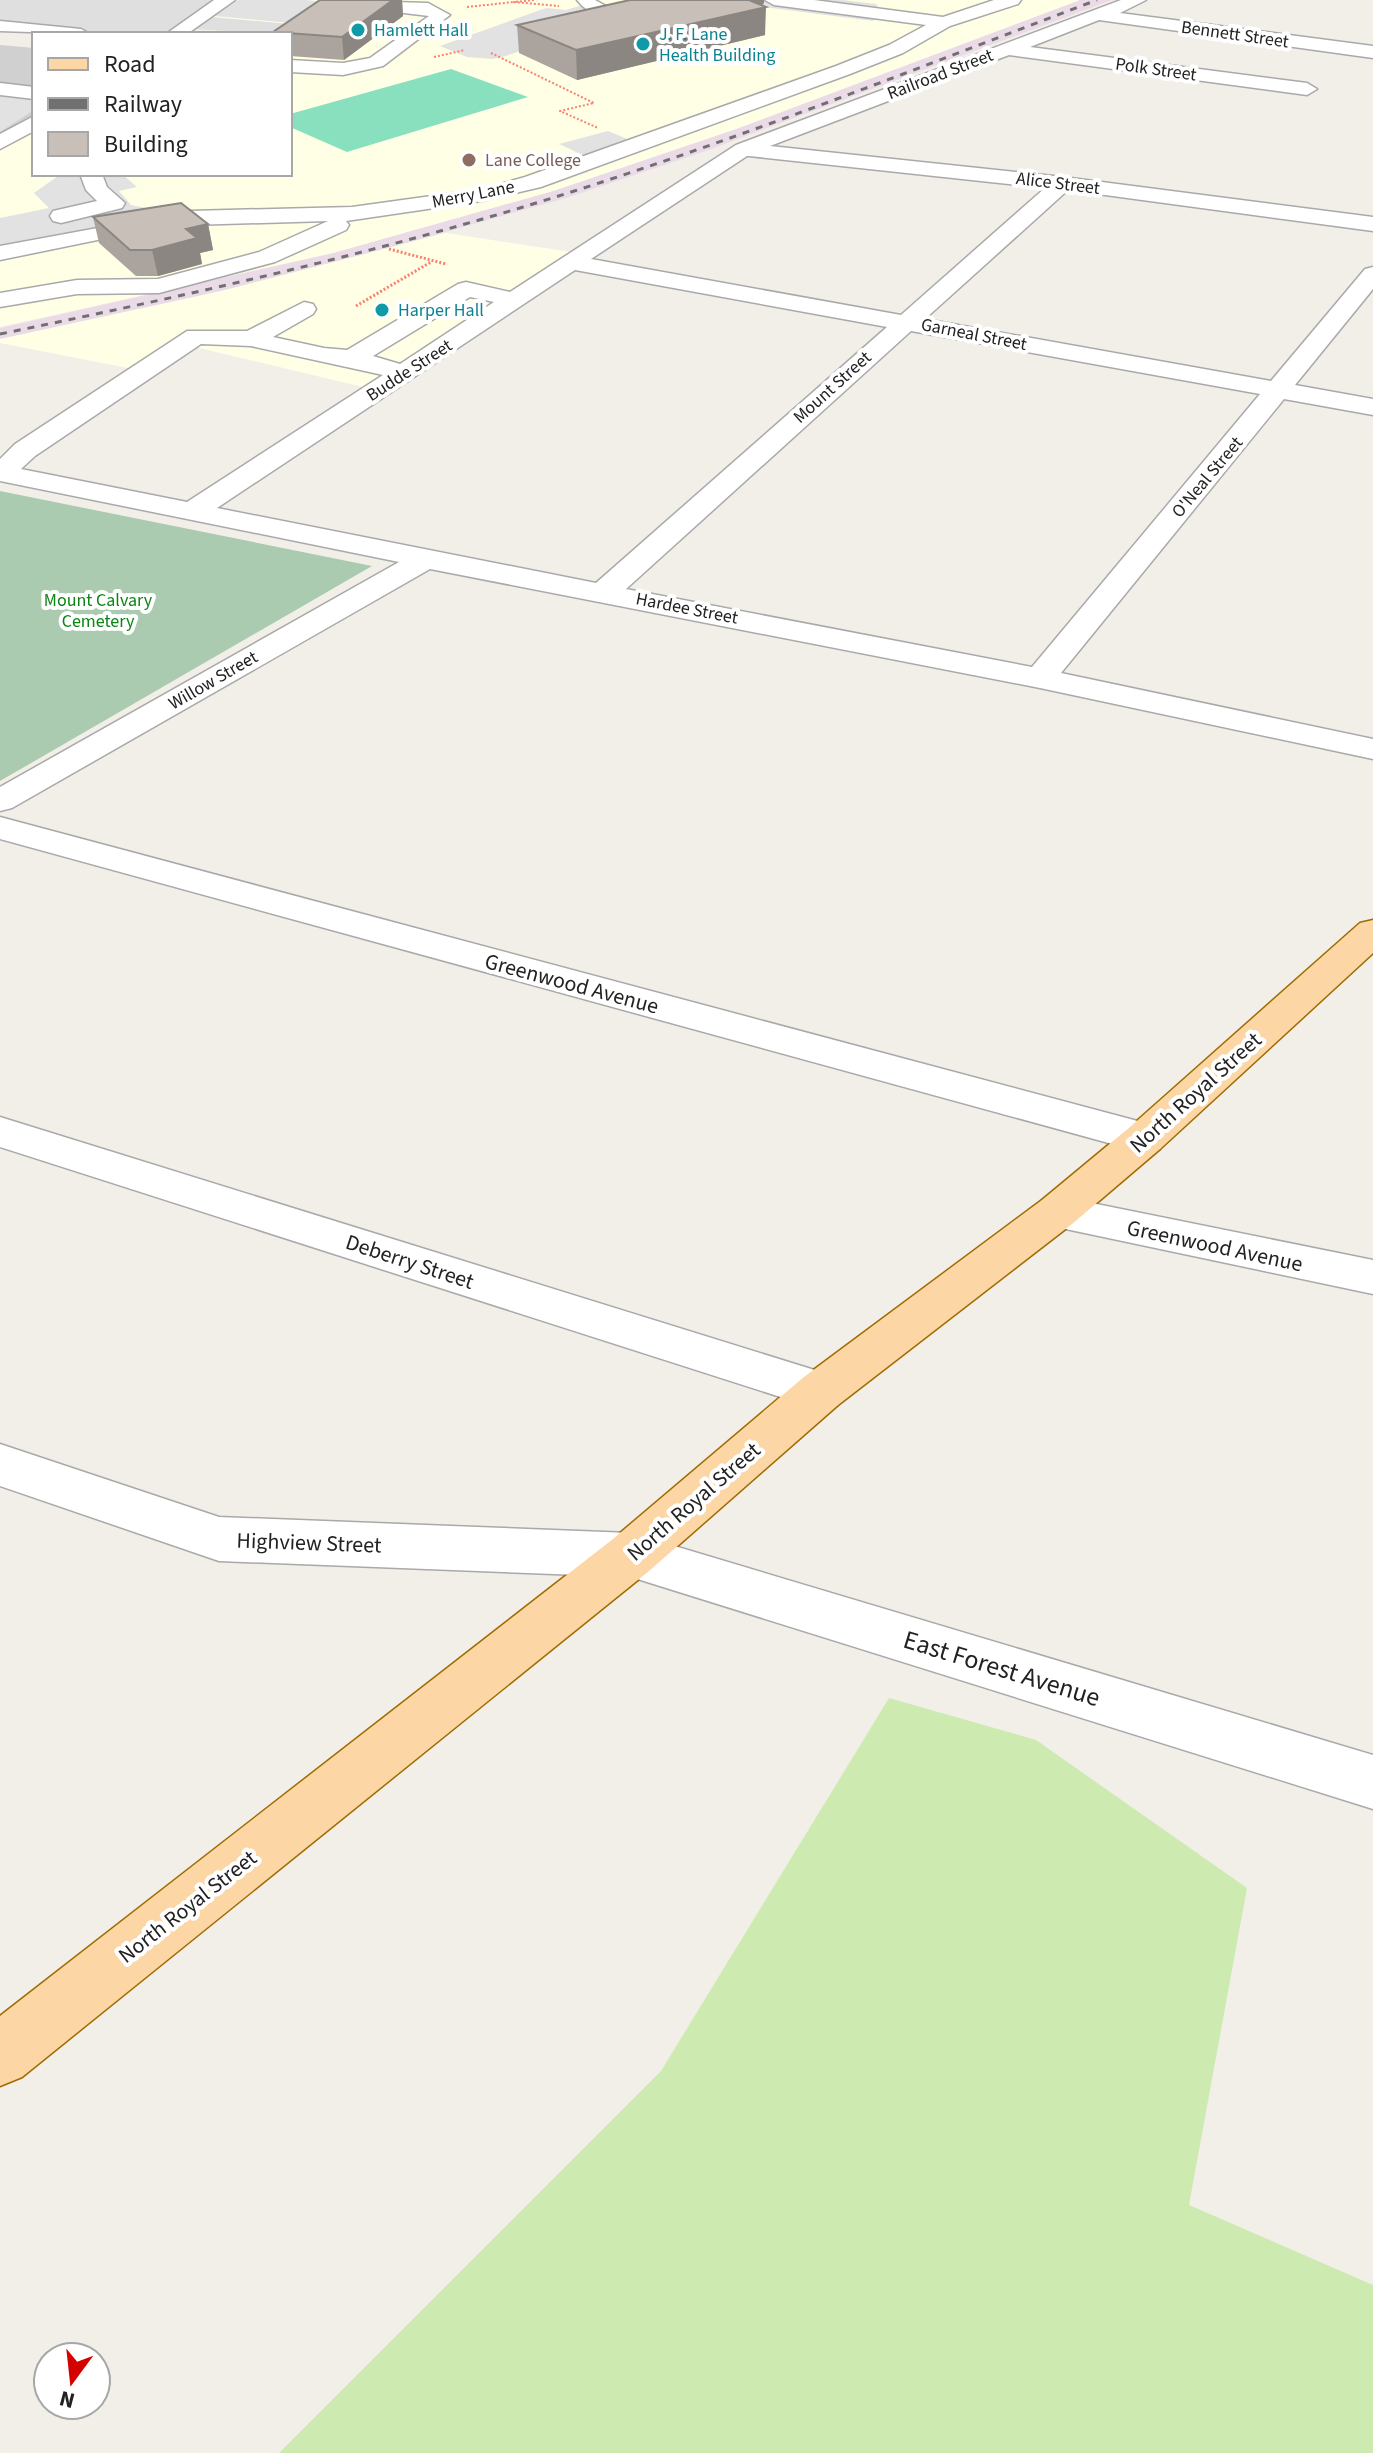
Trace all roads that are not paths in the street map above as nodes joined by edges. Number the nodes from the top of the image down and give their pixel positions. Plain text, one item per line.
1 (226, 0) edge
2 (336, 0) edge
3 (670, 0) edge
4 (774, 0) edge
5 (1012, 0) edge
6 (1137, 0) edge
7 (579, 4) edge
8 (441, 5) edge
9 (1098, 15) junction
10 (944, 22) junction
11 (0, 26) edge
12 (61, 32) edge
13 (178, 32) edge
14 (1005, 49) junction
15 (1373, 52) edge
16 (292, 66) edge
17 (0, 89) edge
18 (1307, 89) dead end
19 (32, 93) edge
20 (32, 123) edge
21 (0, 143) edge
22 (743, 149) junction
23 (92, 176) edge
24 (1063, 183) junction
25 (365, 212) junction
26 (41, 221) dead end
27 (1373, 224) edge
28 (0, 253) edge
29 (574, 263) junction
30 (1373, 274) edge
31 (0, 300) edge
32 (516, 300) junction
33 (304, 309) dead end
34 (906, 321) junction
35 (251, 339) junction
36 (352, 358) junction
37 (406, 373) junction
38 (1279, 391) junction
39 (1373, 407) edge
40 (1, 473) edge
41 (195, 510) junction
42 (426, 559) junction
43 (604, 592) junction
44 (1040, 678) junction
45 (1373, 749) edge
46 (0, 801) edge
47 (0, 828) edge
48 (1373, 932) edge
49 (0, 1132) edge
50 (1145, 1138) junction
51 (1057, 1212) junction
52 (1373, 1277) edge
53 (821, 1391) junction
54 (0, 1465) edge
55 (631, 1555) junction
56 (1373, 1782) edge
57 (7, 2040) edge

1 - 13 street
2 - 8 street
3 - 7 street
4 - 10 street
5 - 10 street, Merry Lane
6 - 9 street, Railroad Street
8 - 16 street
9 - 14 street, Railroad Street
9 - 15 street, Bennett Street
10 - 25 street, Merry Lane
11 - 12 street
14 - 18 street, Polk Street
14 - 22 street, Railroad Street
17 - 19 street
20 - 21 street
22 - 24 street, Alice Street
22 - 29 street, Budde Street
23 - 26 street
24 - 27 street, Alice Street
24 - 34 street, Mount Street
25 - 28 street, Merry Lane
25 - 31 street
29 - 32 street, Budde Street
29 - 34 street, Garneal Street
30 - 38 street, O'Neal Street
32 - 36 street
32 - 37 street, Budde Street
33 - 35 street
34 - 38 street, Garneal Street
34 - 43 street, Mount Street
35 - 36 street
35 - 40 street
36 - 37 street
37 - 41 street, Budde Street
38 - 39 street, Garneal Street
38 - 44 street, O'Neal Street
40 - 41 street, Hardee Street
41 - 42 street, Hardee Street
42 - 43 street, Hardee Street
42 - 46 street, Willow Street
43 - 44 street, Hardee Street
44 - 45 street, Hardee Street
47 - 50 street, Greenwood Avenue
48 - 50 main road, North Royal Street
49 - 53 street, Deberry Street
50 - 51 main road, North Royal Street
51 - 52 street, Greenwood Avenue
51 - 53 main road, North Royal Street
53 - 55 main road, North Royal Street
54 - 55 street, Highview Street
55 - 56 street, East Forest Avenue
55 - 57 main road, North Royal Street

